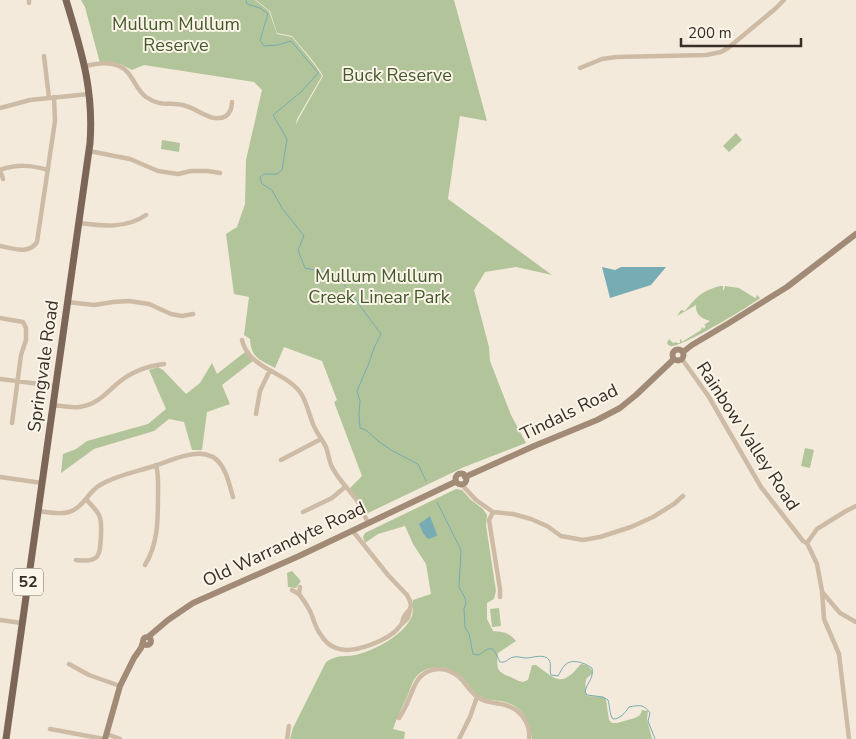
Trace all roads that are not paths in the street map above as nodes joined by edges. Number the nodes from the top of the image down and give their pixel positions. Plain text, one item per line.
1 (66, 0) edge
2 (784, 0) edge
3 (44, 56) dead end
4 (85, 66) junction
5 (580, 68) dead end
6 (90, 94) junction
7 (52, 98) junction
8 (232, 102) dead end
9 (0, 108) edge
10 (89, 151) junction
11 (48, 170) junction
12 (220, 173) dead end
13 (3, 179) dead end
14 (146, 215) dead end
15 (79, 223) junction
16 (856, 234) edge
17 (0, 246) edge
18 (68, 302) junction
19 (193, 314) dead end
20 (0, 318) edge
21 (242, 340) dead end
22 (683, 352) junction
23 (678, 359) junction
24 (164, 364) dead end
25 (270, 370) junction
26 (0, 379) edge
27 (18, 382) junction
28 (55, 386) junction
29 (52, 405) junction
30 (256, 414) dead end
31 (12, 423) dead end
32 (321, 439) junction
33 (281, 460) dead end
34 (156, 465) junction
35 (0, 478) edge
36 (42, 483) junction
37 (459, 483) junction
38 (345, 487) junction
39 (683, 496) dead end
40 (233, 497) dead end
41 (86, 499) junction
42 (856, 506) edge
43 (38, 511) junction
44 (303, 512) dead end
45 (493, 512) junction
46 (368, 522) junction
47 (352, 530) junction
48 (807, 543) junction
49 (76, 560) dead end
50 (144, 565) dead end
51 (300, 587) dead end
52 (292, 590) dead end
53 (822, 592) junction
54 (299, 594) junction
55 (500, 597) dead end
56 (0, 620) edge
57 (856, 622) edge
58 (22, 623) junction
59 (69, 664) dead end
60 (120, 686) junction
61 (476, 697) junction
62 (406, 719) dead end
63 (290, 726) dead end
64 (50, 729) dead end
65 (5, 735) edge
66 (105, 737) edge
67 (120, 739) edge
68 (287, 739) edge
69 (459, 739) edge
70 (529, 739) edge
71 (849, 739) edge

1 - 4 main road, Springvale Road / 52
2 - 5 street
3 - 7 street
4 - 6 main road, Springvale Road / 52
4 - 8 street
6 - 7 street
6 - 10 main road, Springvale Road / 52
7 - 9 street
7 - 11 street
10 - 12 street
10 - 15 main road, Springvale Road / 52
11 - 13 street
11 - 17 street
14 - 15 street
15 - 18 main road, Springvale Road / 52
16 - 22 main road
18 - 19 street
18 - 28 main road, Springvale Road / 52
20 - 27 street
21 - 25 street
22 - 23 main road
22 - 23 main road
23 - 37 main road, Tindals Road
23 - 48 street, Rainbow Valley Road
24 - 29 street
25 - 30 street
25 - 32 street
26 - 27 street
27 - 28 street
27 - 31 street
28 - 29 main road, Springvale Road / 52
29 - 36 main road, Springvale Road / 52
32 - 33 street
32 - 38 street
34 - 40 street
34 - 41 street
34 - 50 street
35 - 36 street
36 - 43 main road, Springvale Road / 52
37 - 45 street
37 - 46 main road, Old Warrandyte Road
38 - 44 street
38 - 46 street
39 - 45 street
41 - 43 street
41 - 49 street
42 - 48 street
43 - 58 main road, Springvale Road / 52
45 - 55 street
46 - 47 main road, Old Warrandyte Road
47 - 54 street
47 - 60 main road, Old Warrandyte Road
48 - 53 street, Rainbow Valley Road
51 - 54 street
52 - 54 street
53 - 57 street
53 - 71 street, Rainbow Valley Road
56 - 58 street
58 - 65 main road, Springvale Road / 52
59 - 60 street
60 - 66 main road, Old Warrandyte Road
61 - 62 street
61 - 69 street
61 - 70 street
63 - 68 street
64 - 66 street
66 - 67 street

